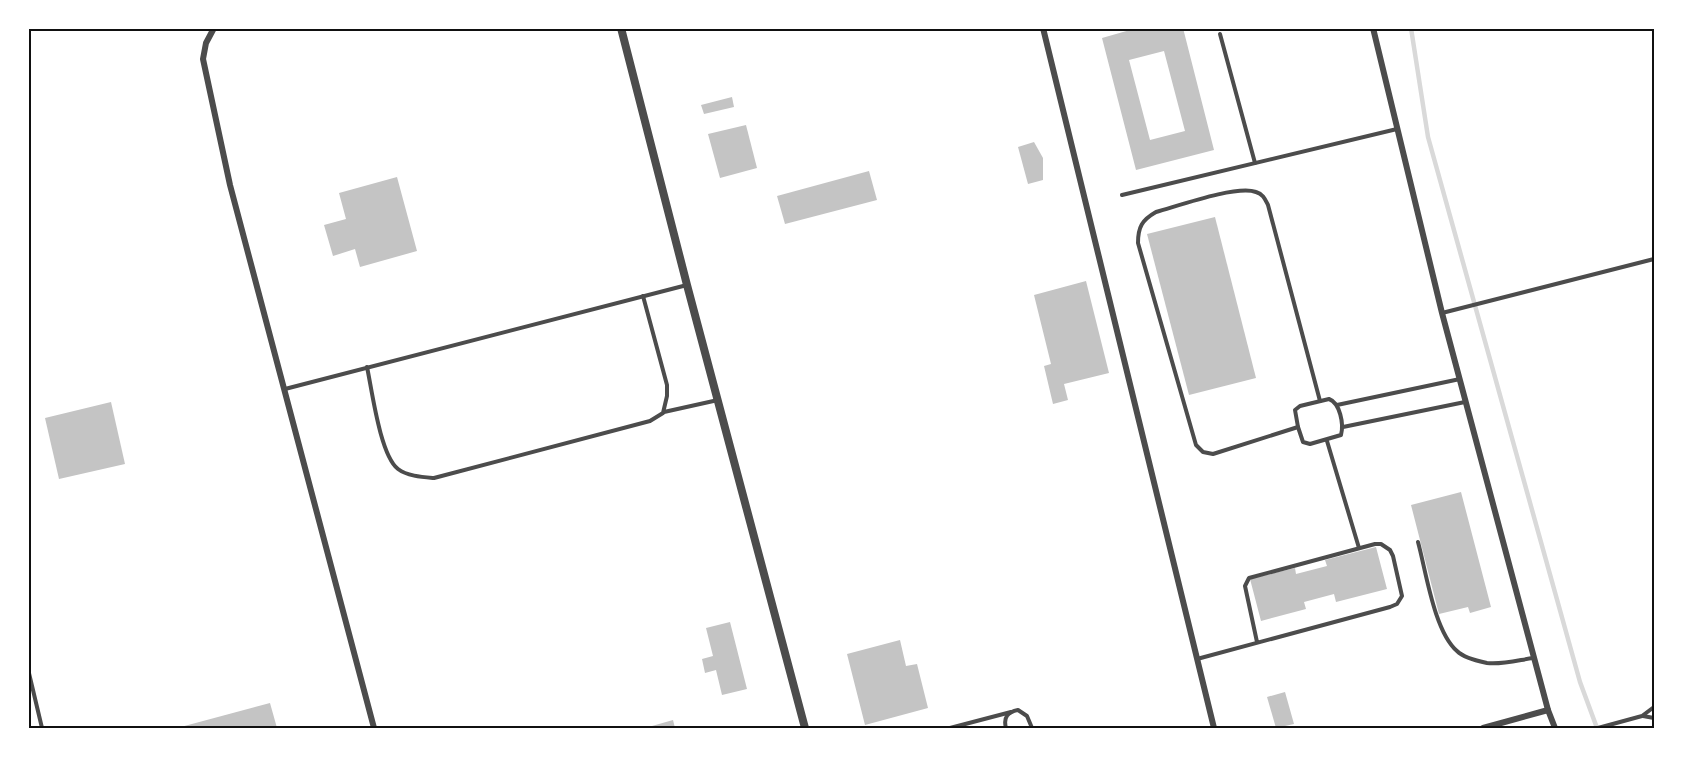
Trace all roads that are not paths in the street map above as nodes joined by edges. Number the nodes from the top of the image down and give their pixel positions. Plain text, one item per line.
1 (214, 28) edge
2 (621, 28) edge
3 (1043, 28) edge
4 (1373, 28) edge
5 (1220, 34) dead end
6 (1397, 129) junction
7 (1255, 163) junction
8 (1122, 195) dead end
9 (1654, 259) edge
10 (687, 285) junction
11 (643, 296) junction
12 (1442, 313) junction
13 (367, 367) junction
14 (1460, 379) junction
15 (285, 389) junction
16 (718, 400) junction
17 (1320, 401) junction
18 (1465, 402) junction
19 (1337, 405) junction
20 (663, 413) junction
21 (1298, 427) junction
22 (1343, 427) junction
23 (1327, 441) junction
24 (1418, 542) dead end
25 (1359, 548) junction
26 (1257, 642) junction
27 (1533, 658) junction
28 (1197, 659) junction
29 (28, 669) edge
30 (1654, 707) edge
31 (1548, 710) junction
32 (1011, 712) junction
33 (1642, 716) junction
34 (1654, 718) edge
35 (42, 729) edge
36 (374, 729) edge
37 (805, 729) edge
38 (950, 729) edge
39 (1006, 729) edge
40 (1032, 729) edge
41 (1214, 729) edge
42 (1483, 729) edge
43 (1555, 729) edge
44 (1598, 729) edge

1 - 15 street
2 - 10 street
3 - 28 street
4 - 6 street
5 - 7 lane
6 - 7 lane
6 - 12 street
7 - 8 lane
9 - 12 lane
10 - 11 lane
10 - 16 street
11 - 13 lane
11 - 20 lane
12 - 14 street
13 - 15 lane
13 - 20 lane
14 - 18 street
14 - 19 lane
15 - 36 street
16 - 20 lane
16 - 37 street
17 - 19 lane
17 - 21 lane
17 - 21 lane
18 - 22 lane
18 - 27 street
19 - 22 lane
21 - 23 lane
22 - 23 lane
23 - 25 lane
24 - 27 lane
25 - 26 lane
25 - 26 lane
26 - 28 lane
27 - 31 street
28 - 41 street
29 - 35 lane
30 - 33 lane
31 - 42 street
31 - 43 street
32 - 38 lane
32 - 39 lane
32 - 40 lane
33 - 34 lane
33 - 44 lane

